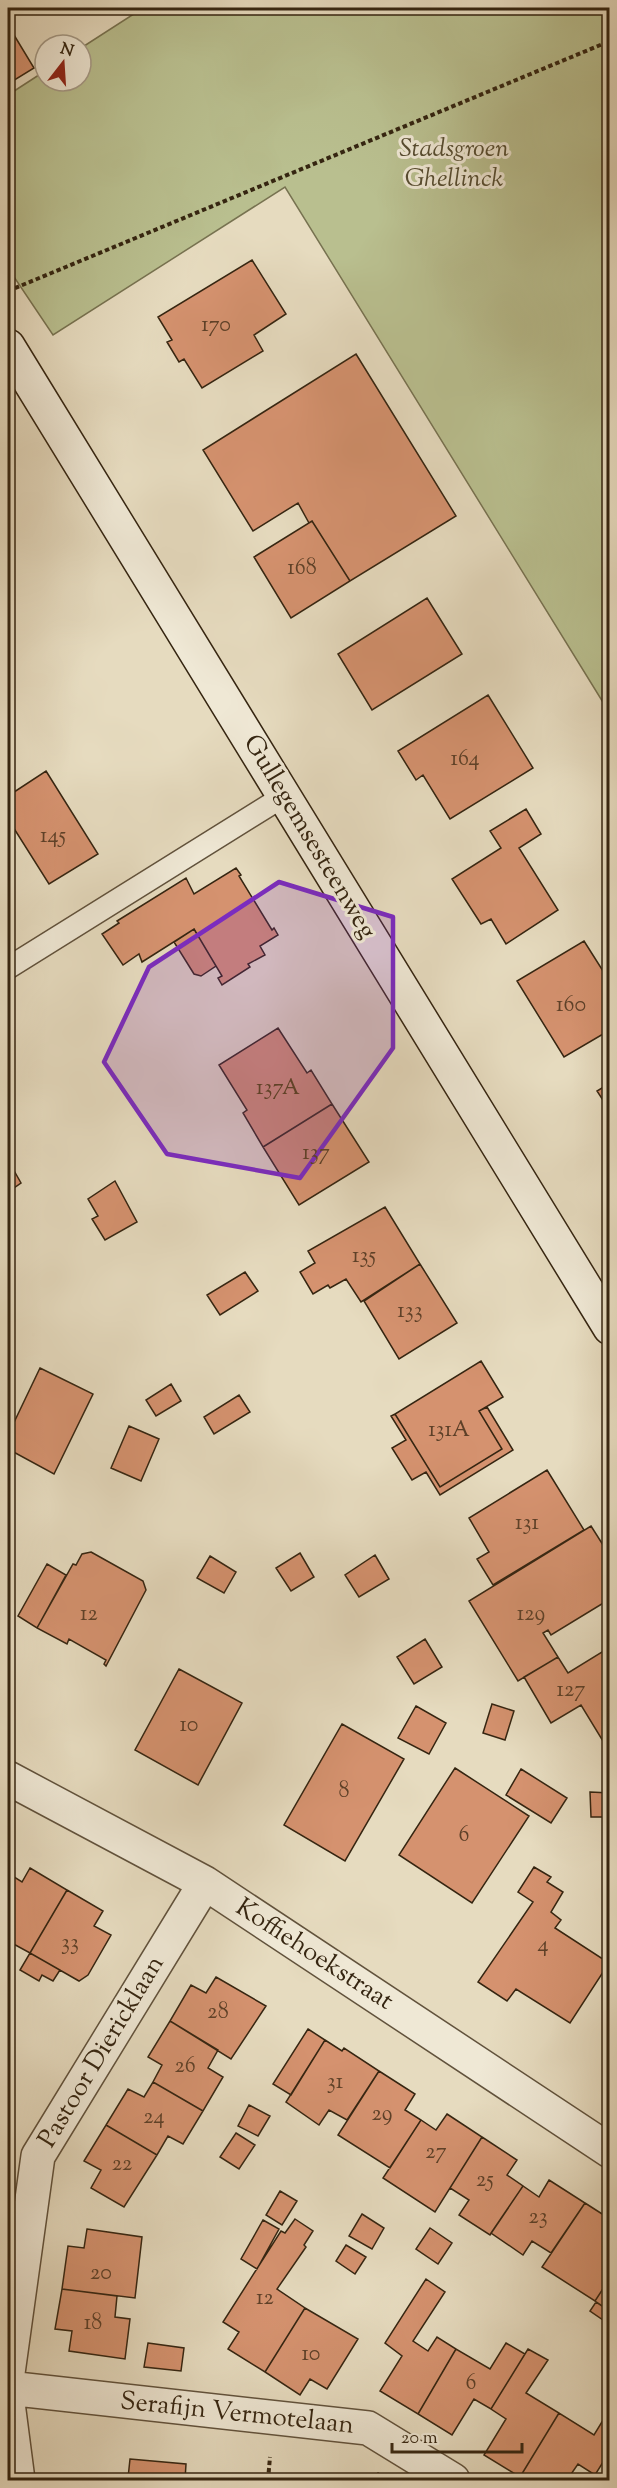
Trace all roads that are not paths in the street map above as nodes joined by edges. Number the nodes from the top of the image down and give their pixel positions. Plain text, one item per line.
1 (8, 346) edge
2 (284, 796) junction
3 (8, 968) edge
4 (609, 1328) edge
5 (8, 1778) edge
6 (205, 1883) junction
7 (609, 2151) edge
8 (8, 2373) edge
9 (8, 2388) edge
10 (8, 2403) edge
11 (18, 2481) edge
12 (453, 2481) edge

1 - 2 street, Gullegemsesteenweg
2 - 3 lane
2 - 4 street, Gullegemsesteenweg
5 - 6 street, Koffiehoekstraat
6 - 7 street, Koffiehoekstraat
6 - 8 street, Pastoor Diericklaan
9 - 12 street, Serafijn Vermotelaan
10 - 11 street

